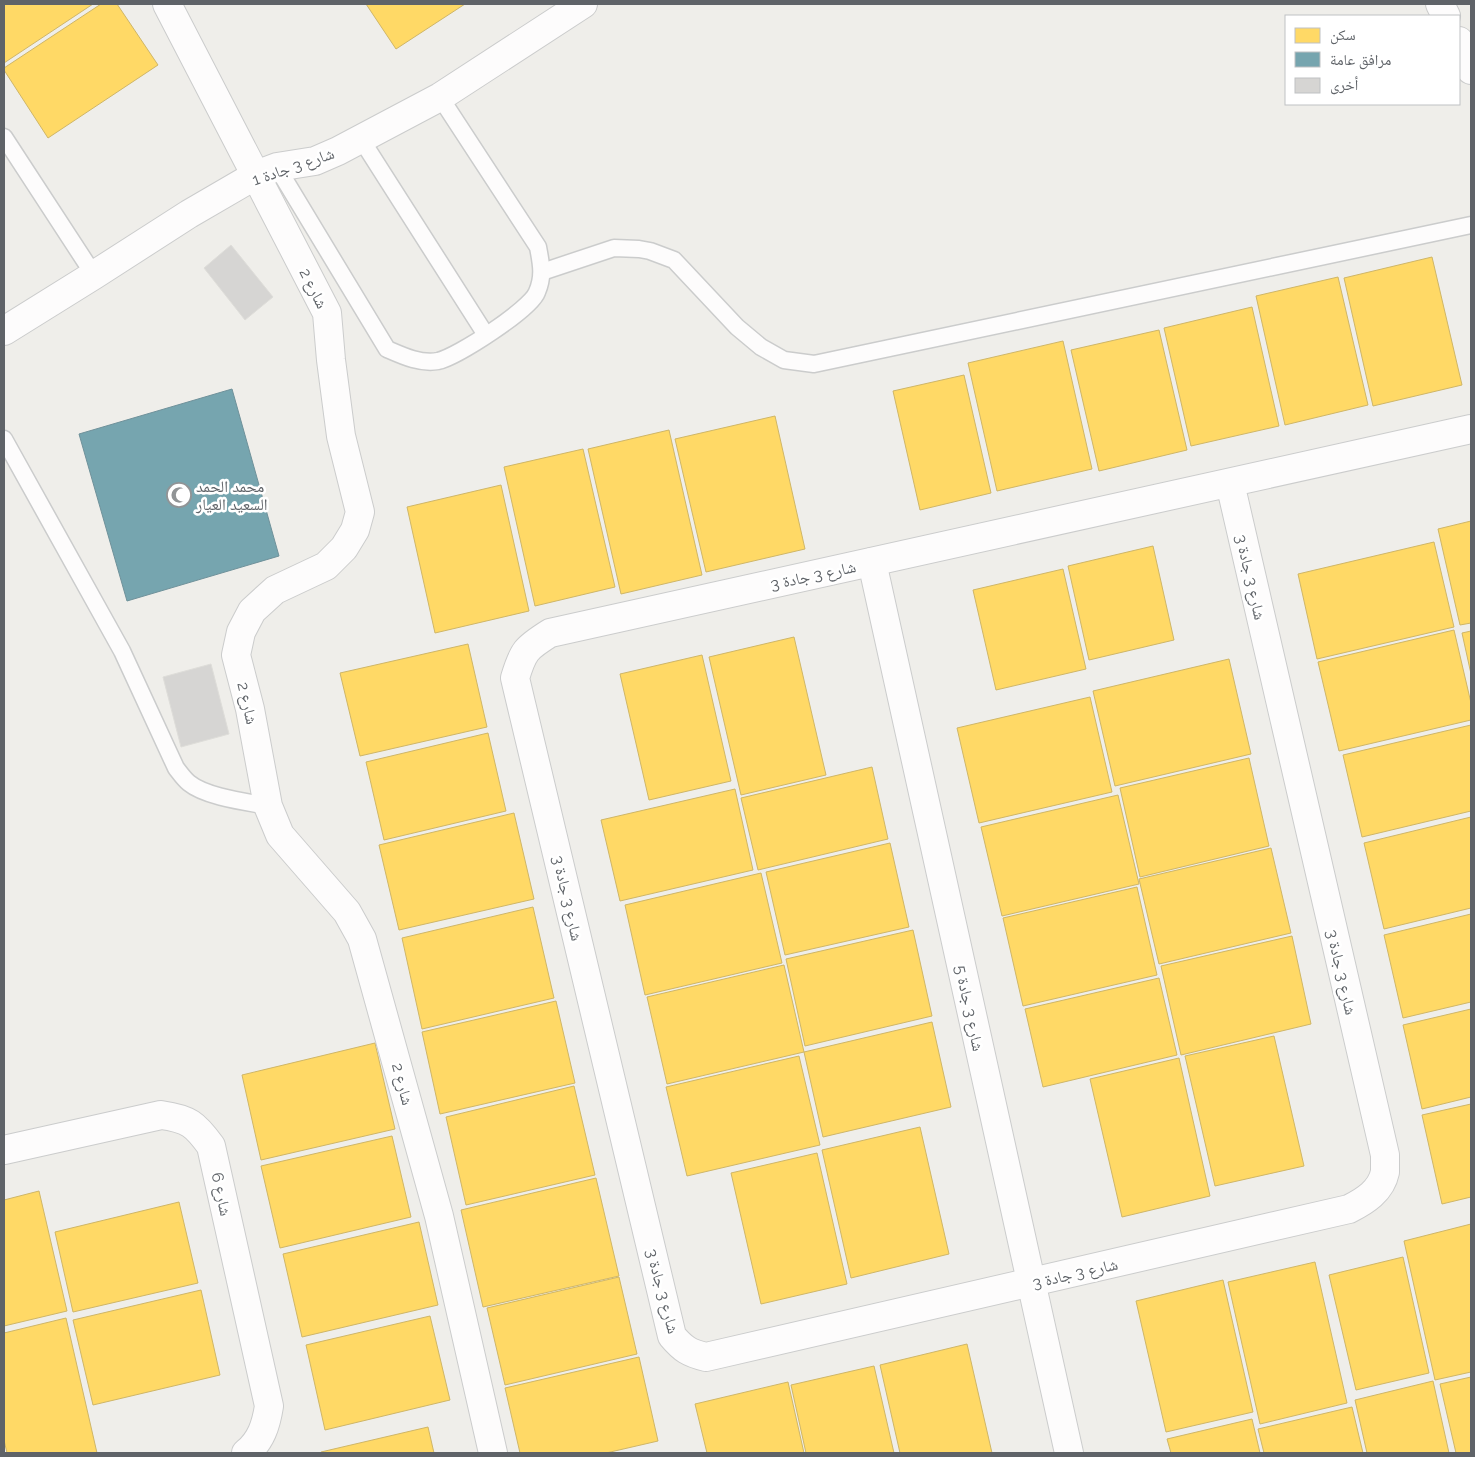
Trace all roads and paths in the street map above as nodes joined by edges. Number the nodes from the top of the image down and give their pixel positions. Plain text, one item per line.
1 (167, 4) edge
2 (583, 4) edge
3 (1460, 43) edge
4 (1471, 70) edge
5 (440, 97) junction
6 (4, 137) edge
7 (361, 139) junction
8 (267, 171) junction
9 (1471, 225) edge
10 (542, 272) junction
11 (94, 275) junction
12 (4, 330) edge
13 (486, 335) junction
14 (1471, 429) edge
15 (4, 439) edge
16 (1230, 483) junction
17 (872, 562) junction
18 (268, 806) junction
19 (4, 1150) edge
20 (1031, 1283) junction
21 (246, 1453) edge
22 (493, 1453) edge
23 (1069, 1453) edge

1 - 8 street, شارع 2
2 - 5 street, شارع 3 جادة 1
3 - 4 street
5 - 7 street, شارع 3 جادة 1
5 - 10 lane
6 - 11 lane
7 - 8 street, شارع 3 جادة 1
7 - 13 lane
8 - 11 street, شارع 3 جادة 1
8 - 13 lane
8 - 18 street, شارع 2
9 - 10 lane
10 - 13 lane
11 - 12 street, شارع 3 جادة 1
14 - 16 street, شارع 3 جادة 3
15 - 18 lane
16 - 17 street, شارع 3 جادة 3
16 - 20 street, شارع 3 جادة 3
17 - 20 street, شارع 3 جادة 5
17 - 20 street, شارع 3 جادة 3
18 - 22 street, شارع 2
19 - 21 street, شارع 6
20 - 23 street, شارع 3 جادة 5

